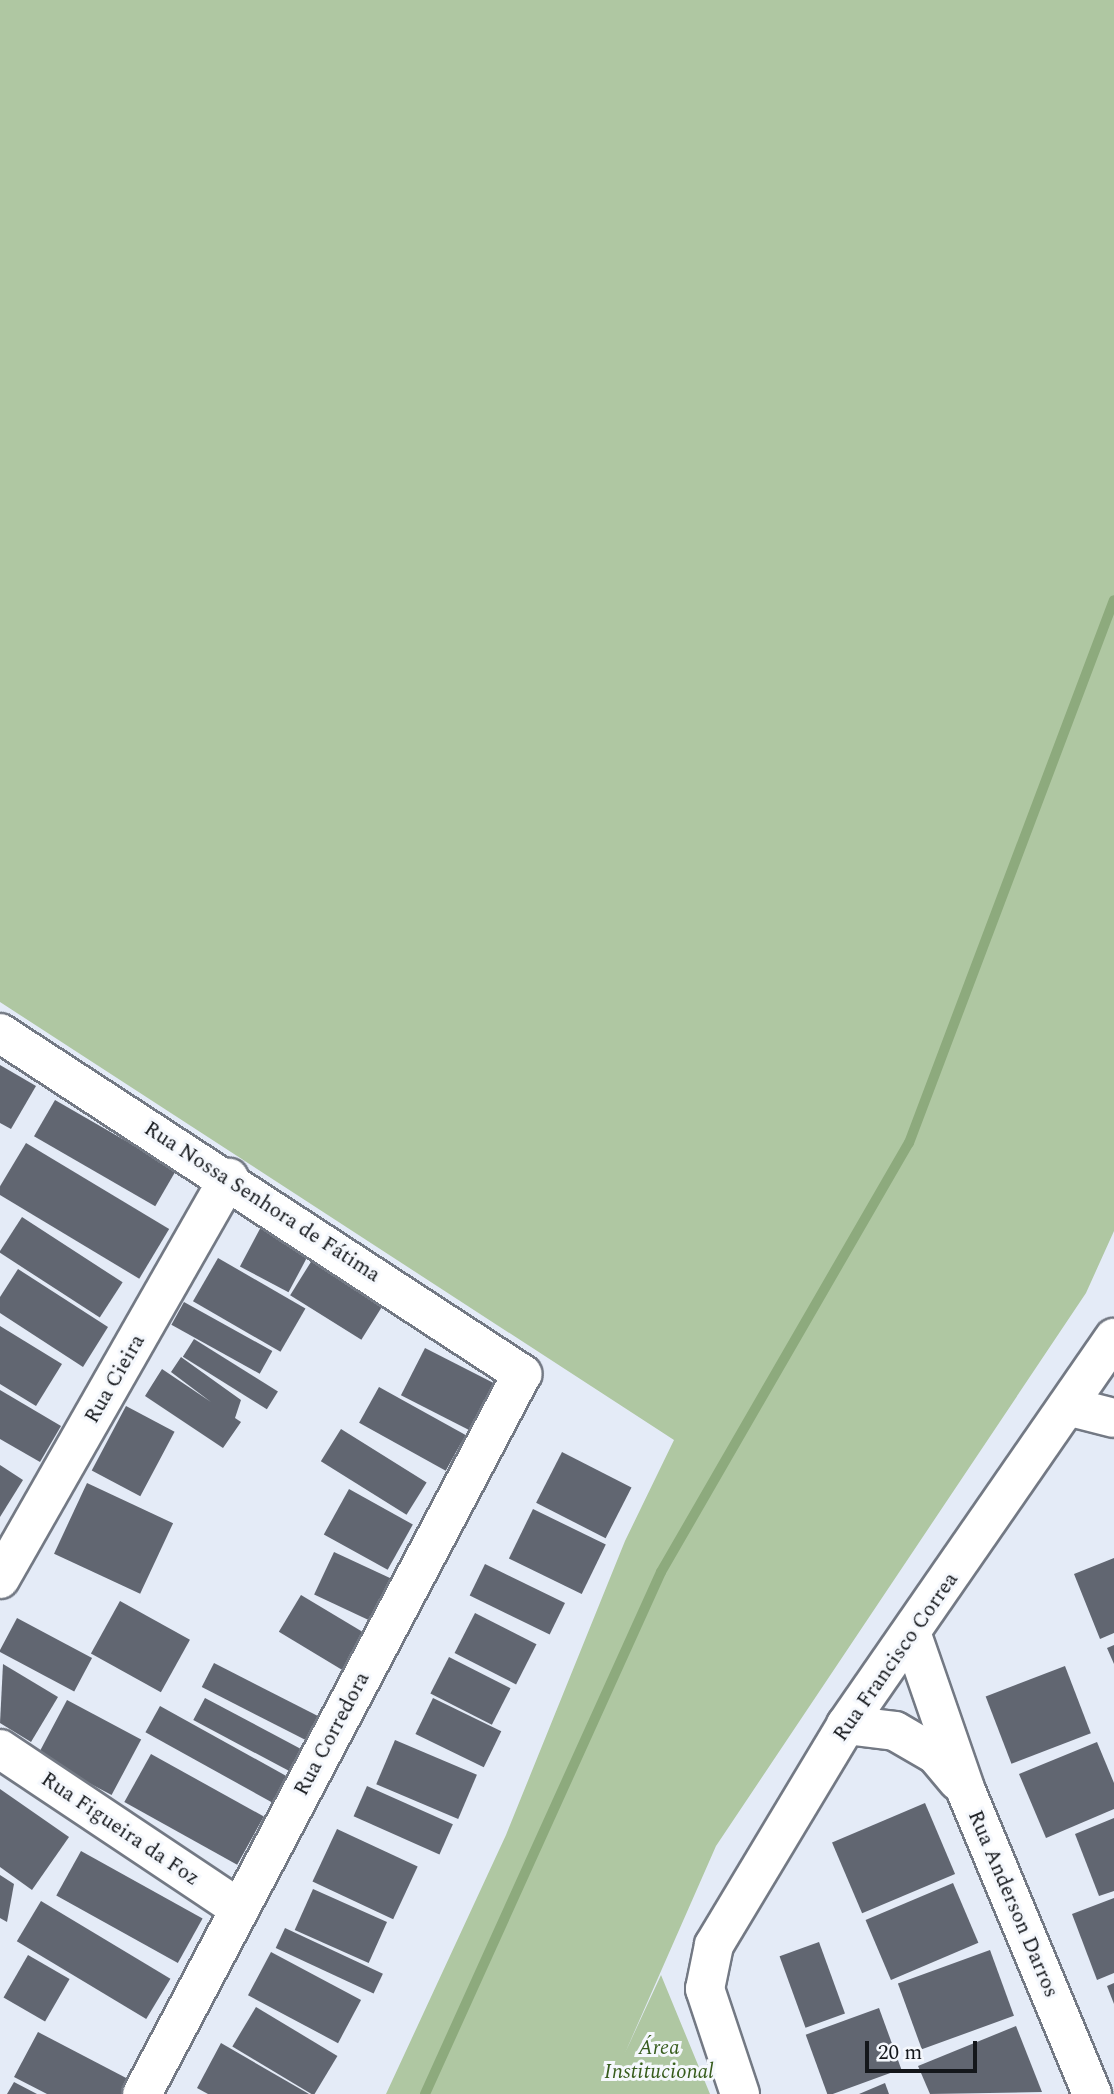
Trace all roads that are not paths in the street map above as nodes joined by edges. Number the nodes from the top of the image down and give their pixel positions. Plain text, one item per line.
1 (0, 1033) edge
2 (229, 1178) junction
3 (1114, 1338) edge
4 (522, 1374) joint
5 (1071, 1407) junction
6 (1114, 1419) edge
7 (0, 1579) edge
8 (912, 1635) junction
9 (846, 1726) junction
10 (0, 1749) edge
11 (966, 1791) junction
12 (240, 1909) junction
13 (142, 2094) edge
14 (740, 2094) edge
15 (1092, 2094) edge

1 - 2 street, Rua Nossa Senhora de Fátima
2 - 4 street, Rua Nossa Senhora de Fátima
2 - 7 street, Rua Cieira
3 - 5 street, Rua Francisco Correa
4 - 12 street, Rua Corredora
5 - 6 street
5 - 8 street, Rua Francisco Correa
8 - 9 street, Rua Francisco Correa
8 - 11 street, Rua Anderson Darros
9 - 11 street, Rua Anderson Darros
9 - 14 street, Rua Francisco Correa
10 - 12 street, Rua Figueira da Foz
11 - 15 street, Rua Anderson Darros
12 - 13 street, Rua Corredora

